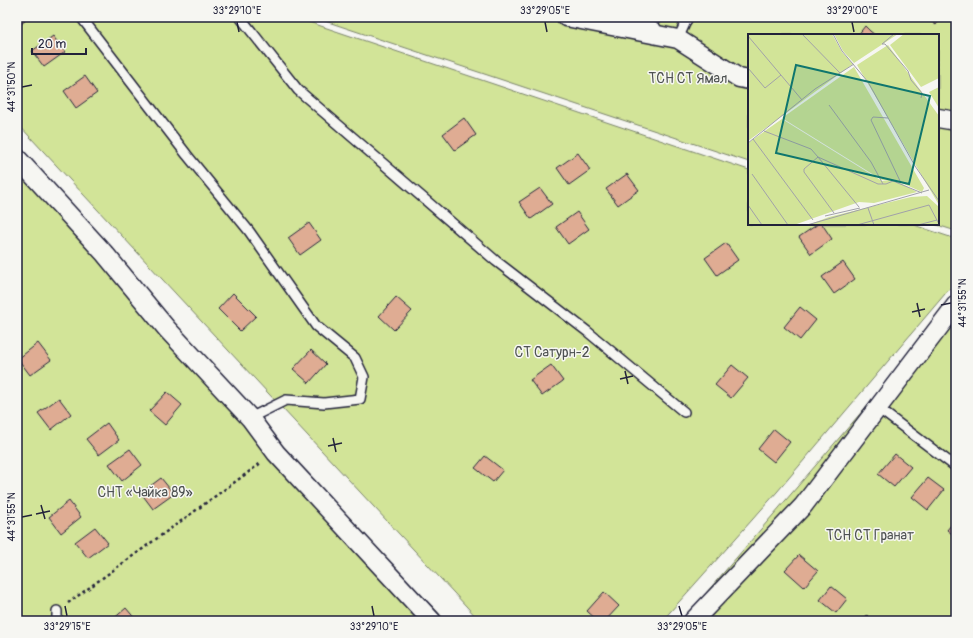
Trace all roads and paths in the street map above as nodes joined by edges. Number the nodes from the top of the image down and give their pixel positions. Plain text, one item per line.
1 (81, 17) edge
2 (240, 17) edge
3 (566, 17) edge
4 (638, 17) edge
5 (688, 17) edge
6 (678, 39) junction
7 (748, 80) edge
8 (939, 118) edge
9 (956, 121) edge
10 (17, 158) edge
11 (956, 305) edge
12 (878, 408) junction
13 (684, 412) dead end
14 (250, 418) junction
15 (276, 453) junction
16 (956, 467) edge
17 (57, 611) joint
18 (57, 621) edge
19 (432, 621) edge
20 (693, 621) edge

1 - 14 lane
2 - 13 lane
3 - 6 street
4 - 6 lane
5 - 6 lane
6 - 7 street
8 - 9 street
10 - 14 street
11 - 12 street
12 - 16 lane
12 - 20 street
14 - 15 street
15 - 17 path
15 - 19 street
17 - 18 lane

